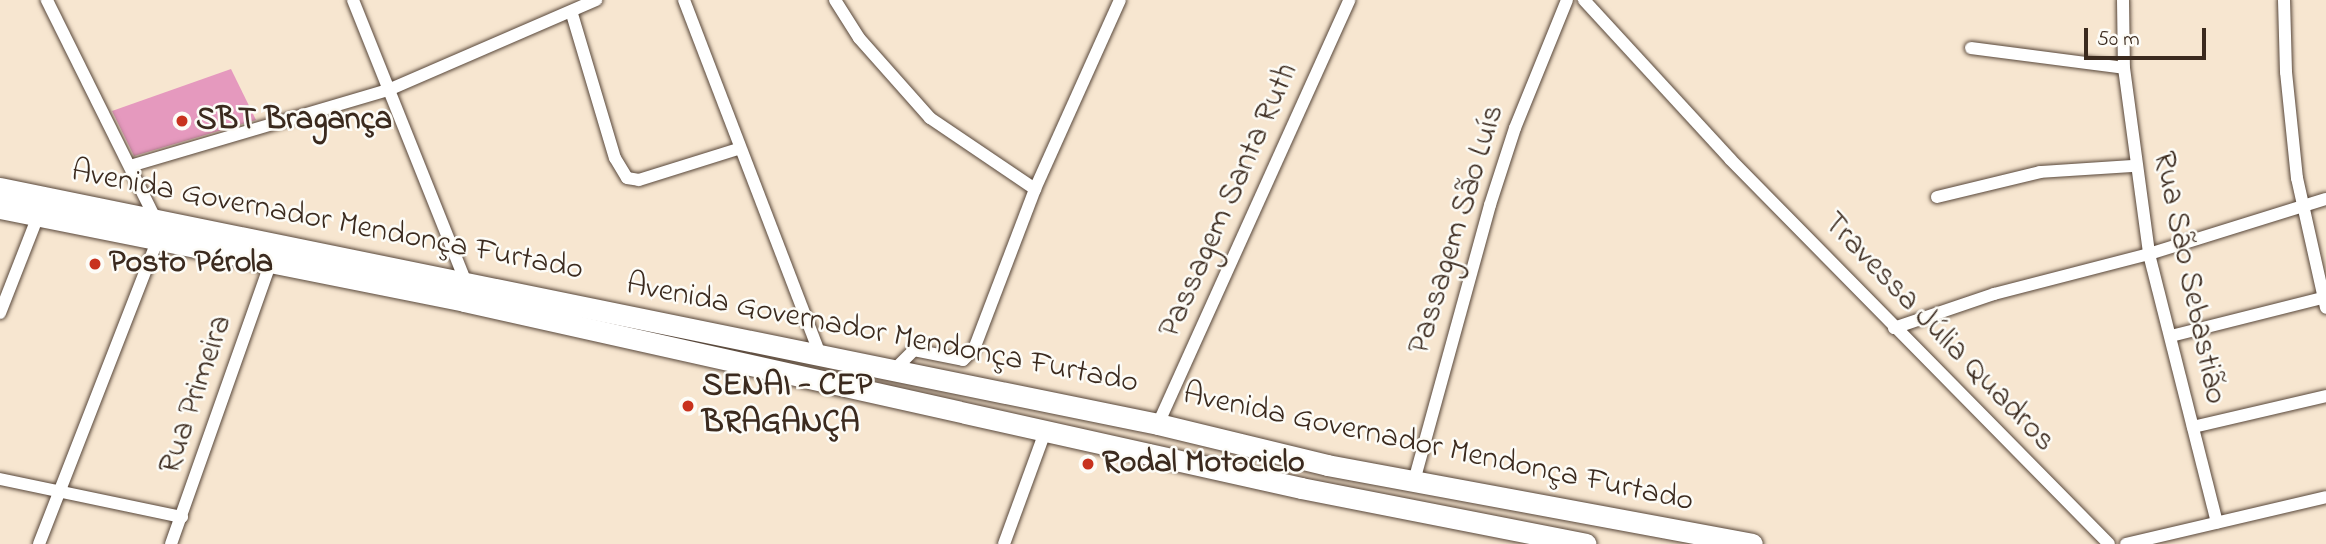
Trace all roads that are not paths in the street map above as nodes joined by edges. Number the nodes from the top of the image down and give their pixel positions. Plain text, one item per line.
1 (47, 0) edge
2 (353, 0) edge
3 (596, 0) edge
4 (684, 0) edge
5 (835, 0) edge
6 (1120, 0) edge
7 (1349, 0) edge
8 (1567, 0) edge
9 (1584, 0) edge
10 (2123, 0) edge
11 (2284, 0) edge
12 (572, 14) junction
13 (1971, 48) dead end
14 (2123, 68) junction
15 (388, 90) junction
16 (738, 149) junction
17 (130, 166) junction
18 (2134, 166) junction
19 (0, 188) edge
20 (1035, 189) junction
21 (1937, 197) dead end
22 (2326, 199) edge
23 (2304, 205) junction
24 (41, 206) junction
25 (0, 208) edge
26 (157, 229) junction
27 (2149, 254) junction
28 (271, 262) junction
29 (466, 283) junction
30 (2325, 301) edge
31 (0, 313) edge
32 (1894, 328) junction
33 (2171, 337) junction
34 (820, 355) junction
35 (894, 370) junction
36 (2326, 396) edge
37 (1158, 424) junction
38 (2193, 427) junction
39 (1045, 432) junction
40 (0, 479) edge
41 (1414, 481) junction
42 (60, 492) junction
43 (2326, 498) edge
44 (182, 517) junction
45 (2217, 523) junction
46 (38, 544) edge
47 (171, 544) edge
48 (1004, 544) edge
49 (1586, 544) edge
50 (1752, 544) edge
51 (2109, 544) edge
52 (2126, 544) edge

1 - 17 street
2 - 15 street
3 - 12 street
4 - 16 street
5 - 20 street
6 - 20 street
7 - 37 street, Passagem Santa Ruth
8 - 41 street, Passagem São Luís
9 - 32 street, Travessa Júlia Quadros
10 - 14 street, Rua São Sebastião
11 - 23 street
12 - 15 street
12 - 16 street
13 - 14 street
14 - 18 street, Rua São Sebastião
15 - 17 street
15 - 29 street
16 - 34 street
17 - 26 street
18 - 21 street
18 - 27 street, Rua São Sebastião
19 - 24 main road, Avenida Governador Mendonça Furtado
20 - 35 street
22 - 23 street
23 - 27 street
23 - 30 street
24 - 25 main road, Avenida Governador Mendonça Furtado
24 - 26 main road, Avenida Governador Mendonça Furtado
24 - 31 street
26 - 28 main road, Avenida Governador Mendonça Furtado
26 - 29 main road, Avenida Governador Mendonça Furtado
26 - 42 street
27 - 32 street
27 - 33 street, Rua São Sebastião
28 - 39 main road, Avenida Governador Mendonça Furtado
28 - 44 street, Rua Primeira
29 - 34 main road, Avenida Governador Mendonça Furtado
30 - 33 street
32 - 51 street, Travessa Júlia Quadros
33 - 38 street, Rua São Sebastião
34 - 35 main road, Avenida Governador Mendonça Furtado
35 - 37 main road, Avenida Governador Mendonça Furtado
36 - 38 street
37 - 41 main road, Avenida Governador Mendonça Furtado
38 - 45 street, Rua São Sebastião
39 - 48 street
39 - 49 main road, Avenida Governador Mendonça Furtado
40 - 42 street
41 - 50 main road, Avenida Governador Mendonça Furtado
42 - 44 street
42 - 46 street
43 - 45 street
44 - 47 street, Rua Primeira
45 - 52 street

